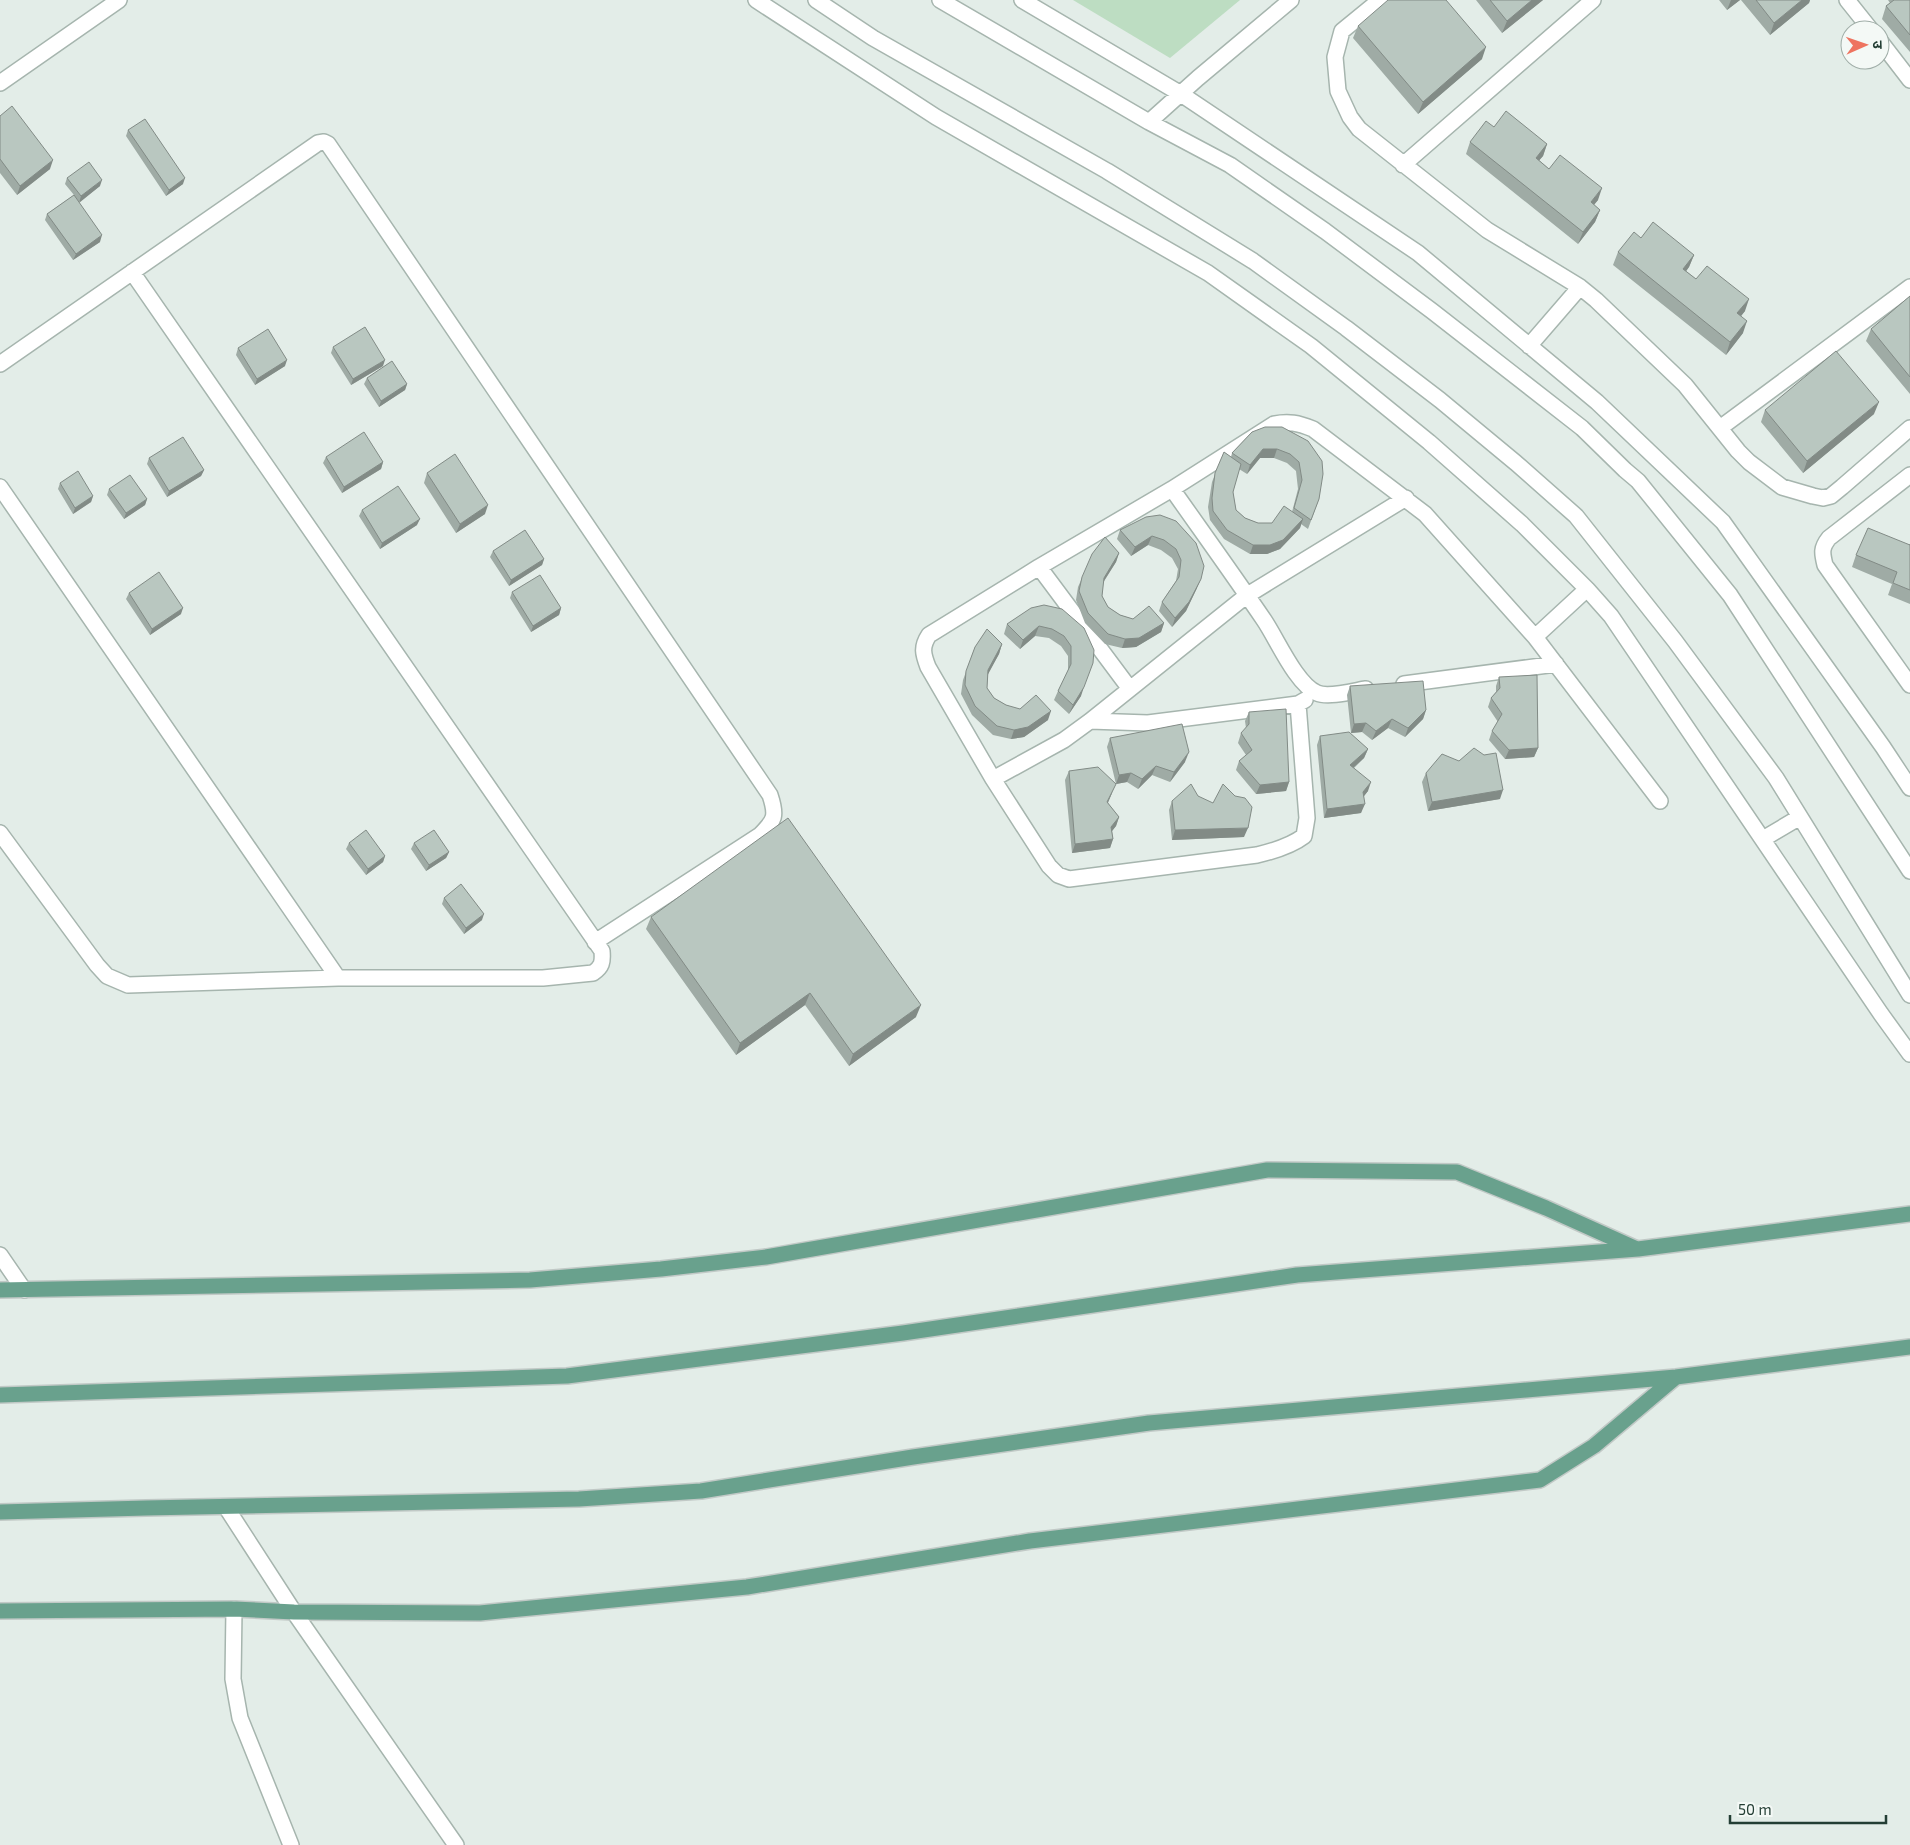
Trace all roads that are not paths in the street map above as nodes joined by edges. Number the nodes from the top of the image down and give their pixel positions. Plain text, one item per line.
1 (119, 0) edge
2 (756, 0) edge
3 (816, 0) edge
4 (940, 0) edge
5 (1022, 0) edge
6 (1291, 0) edge
7 (1380, 0) edge
8 (1593, 0) edge
9 (1847, 0) edge
10 (1863, 20) edge
11 (1890, 55) edge
12 (1910, 80) edge
13 (0, 83) edge
14 (1181, 94) junction
15 (1149, 122) junction
16 (1403, 165) junction
17 (132, 272) junction
18 (1580, 287) junction
19 (1910, 287) edge
20 (1529, 346) junction
21 (0, 364) edge
22 (1720, 428) junction
23 (1910, 428) edge
24 (1910, 475) edge
25 (0, 487) edge
26 (1172, 489) junction
27 (1406, 498) junction
28 (1039, 567) junction
29 (1587, 589) junction
30 (1246, 596) junction
31 (1535, 637) junction
32 (1556, 664) junction
33 (1910, 685) edge
34 (1130, 689) junction
35 (1318, 693) junction
36 (1298, 704) junction
37 (1090, 721) junction
38 (993, 779) junction
39 (1910, 788) edge
40 (1660, 802) dead end
41 (1800, 817) junction
42 (0, 833) edge
43 (1763, 840) junction
44 (1910, 871) edge
45 (595, 942) junction
46 (338, 978) junction
47 (1910, 995) edge
48 (1910, 1054) edge
49 (1910, 1214) edge
50 (1638, 1249) junction
51 (0, 1255) edge
52 (0, 1290) edge
53 (24, 1290) junction
54 (1910, 1346) edge
55 (1676, 1377) junction
56 (0, 1395) edge
57 (226, 1507) junction
58 (0, 1512) edge
59 (234, 1609) junction
60 (0, 1611) edge
61 (294, 1612) junction
62 (291, 1845) edge
63 (456, 1845) edge

1 - 13 street
2 - 29 street
3 - 41 street
4 - 15 street
5 - 14 street
6 - 14 street
7 - 16 street
8 - 16 street
9 - 10 street
11 - 12 street
14 - 15 street
14 - 20 street
15 - 44 street
16 - 18 street
17 - 21 street
17 - 45 street
17 - 45 street
18 - 20 street
18 - 22 street
19 - 22 street
20 - 39 street
22 - 23 street
24 - 33 street
25 - 46 street
26 - 27 street
26 - 28 street
26 - 30 street
27 - 30 street
27 - 31 street
28 - 34 street
28 - 38 street
29 - 31 street
29 - 43 street
30 - 34 street
30 - 35 street
31 - 32 street
32 - 35 street
32 - 40 street
34 - 37 street
35 - 36 street
36 - 37 street
36 - 38 street
37 - 38 street
41 - 43 street
41 - 47 street
42 - 46 street
43 - 48 street
45 - 46 street
49 - 50 main road
50 - 53 main road
50 - 56 main road
51 - 53 street
52 - 53 main road
54 - 55 main road
55 - 57 main road
55 - 61 main road
57 - 58 main road
57 - 61 street
59 - 60 main road
59 - 61 main road
59 - 62 street
61 - 63 street

